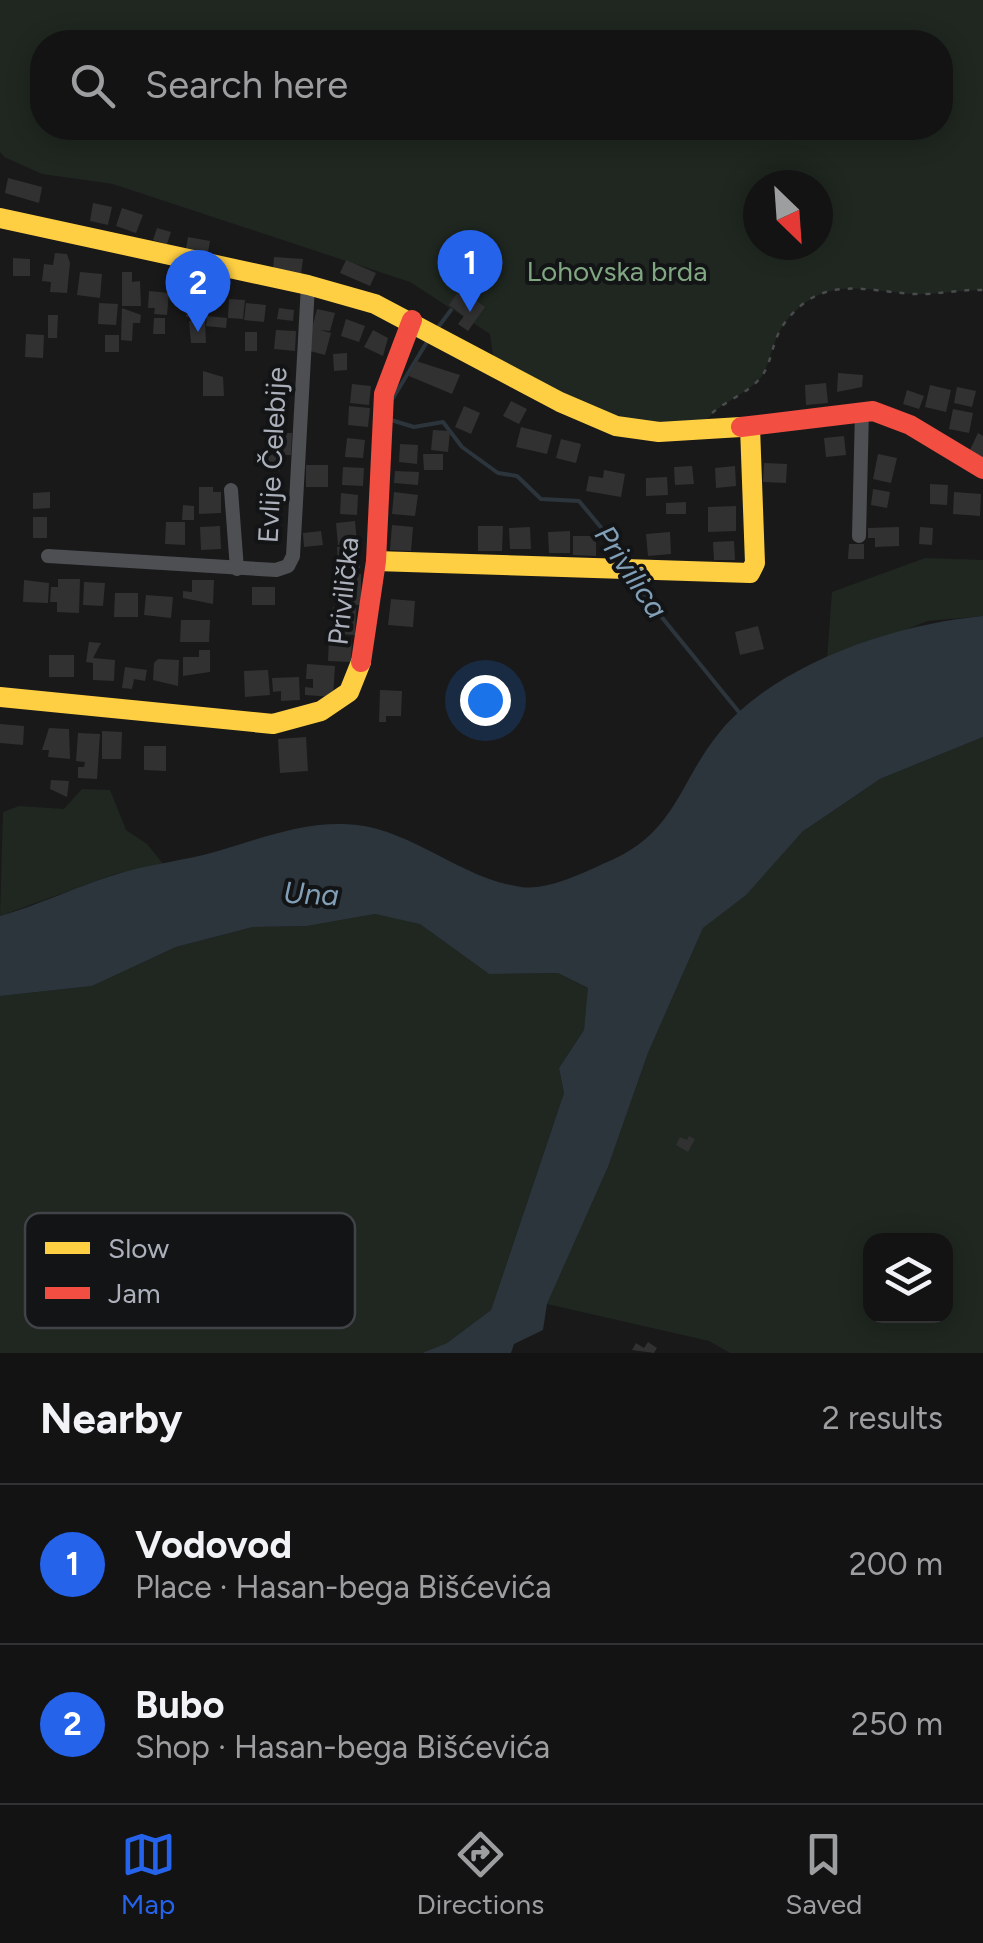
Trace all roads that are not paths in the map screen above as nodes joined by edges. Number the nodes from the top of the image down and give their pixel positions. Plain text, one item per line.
1 (0, 218) edge
2 (308, 285) junction
3 (412, 320) junction
4 (862, 411) junction
5 (750, 427) junction
6 (983, 469) edge
7 (230, 490) dead end
8 (859, 536) dead end
9 (48, 556) dead end
10 (376, 562) junction
11 (237, 569) junction
12 (0, 697) edge

1 - 2 street
2 - 3 street
2 - 11 street, Evlije Čelebije
3 - 5 street
3 - 10 street, Privilička
4 - 5 street
4 - 6 street
4 - 8 street
5 - 10 street
7 - 11 street
9 - 11 street, Evlije Čelebije
10 - 12 street, Privilička

